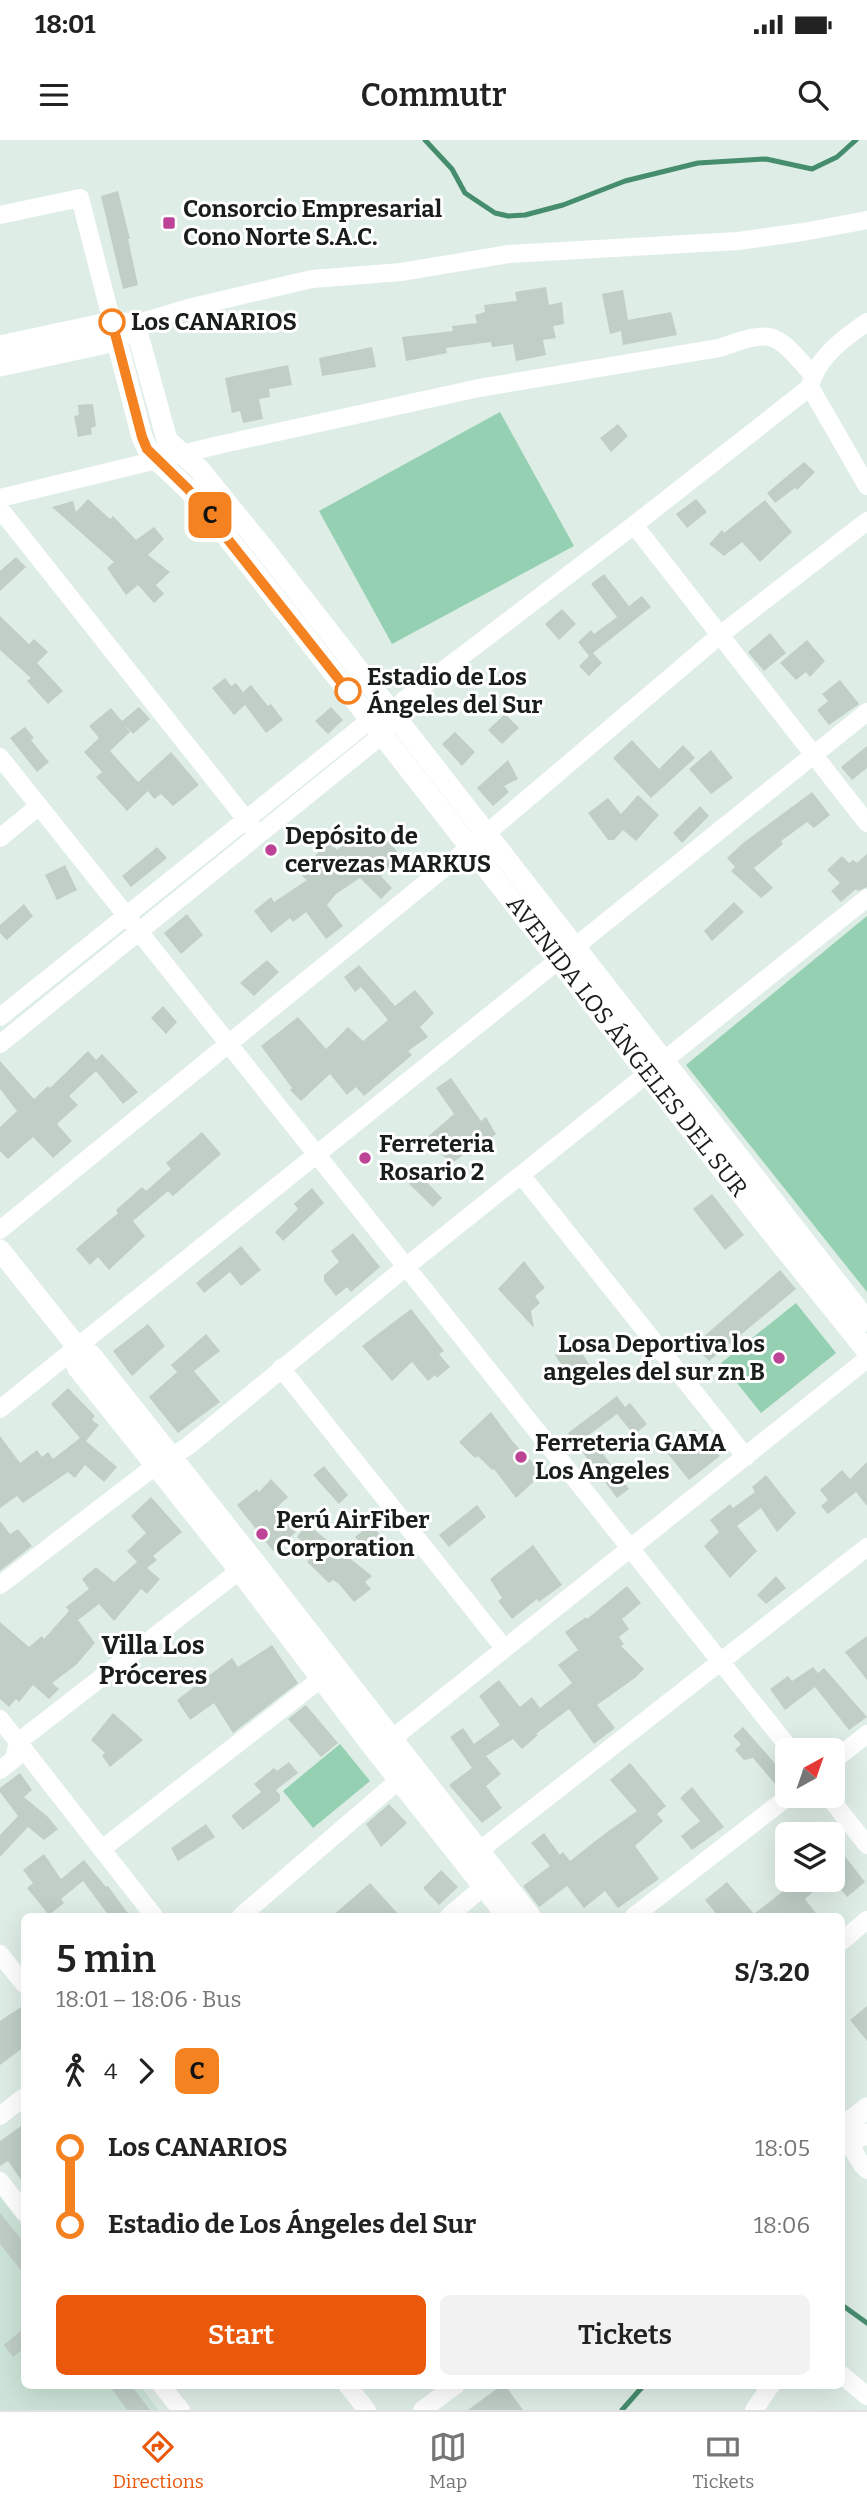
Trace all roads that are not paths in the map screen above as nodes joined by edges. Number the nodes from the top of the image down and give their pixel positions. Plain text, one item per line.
1 (0, 215) edge
2 (867, 220) edge
3 (867, 323) edge
4 (135, 324) junction
5 (114, 331) junction
6 (0, 346) edge
7 (0, 366) edge
8 (811, 380) junction
9 (182, 455) junction
10 (158, 461) junction
11 (867, 486) edge
12 (0, 498) edge
13 (0, 509) edge
14 (867, 521) edge
15 (634, 526) junction
16 (720, 635) junction
17 (867, 712) edge
18 (381, 722) junction
19 (813, 754) junction
20 (0, 757) edge
21 (39, 806) junction
22 (246, 818) junction
23 (867, 823) edge
24 (259, 835) junction
25 (0, 838) edge
26 (478, 839) junction
27 (867, 898) edge
28 (127, 916) junction
29 (139, 932) junction
30 (567, 952) junction
31 (0, 1017) edge
32 (229, 1043) junction
33 (0, 1044) edge
34 (655, 1066) junction
35 (317, 1153) junction
36 (522, 1176) junction
37 (0, 1230) edge
38 (0, 1250) edge
39 (407, 1266) junction
40 (867, 1321) edge
41 (78, 1348) junction
42 (867, 1351) edge
43 (867, 1359) edge
44 (281, 1368) junction
45 (0, 1409) edge
46 (746, 1457) junction
47 (164, 1462) junction
48 (867, 1547) edge
49 (631, 1548) junction
50 (246, 1565) junction
51 (0, 1585) edge
52 (504, 1648) junction
53 (721, 1662) junction
54 (329, 1673) junction
55 (0, 1719) edge
56 (867, 1734) edge
57 (782, 1738) edge
58 (18, 1742) junction
59 (384, 1745) junction
60 (845, 1751) edge
61 (0, 1770) edge
62 (399, 1780) junction
63 (775, 1807) edge
64 (838, 1808) edge
65 (867, 1845) edge
66 (102, 1849) junction
67 (471, 1856) junction
68 (483, 1887) junction
69 (152, 1913) edge
70 (244, 1913) edge
71 (453, 1913) edge
72 (505, 1913) edge
73 (527, 1913) edge
74 (639, 1913) edge
75 (867, 1920) edge
76 (845, 1938) edge
77 (0, 1954) edge
78 (21, 1980) edge
79 (21, 2099) edge
80 (867, 2108) edge
81 (0, 2116) edge
82 (848, 2135) edge
83 (867, 2170) edge
84 (0, 2181) edge
85 (21, 2208) edge
86 (845, 2378) edge
87 (350, 2389) edge
88 (451, 2389) edge
89 (768, 2389) edge
90 (867, 2396) edge
91 (367, 2410) edge
92 (422, 2410) edge
93 (754, 2410) edge

1 - 5 street
2 - 4 street
3 - 8 street
4 - 5 street
4 - 9 street
5 - 6 street
5 - 7 street
5 - 10 street
8 - 9 street
8 - 11 street
8 - 15 street
9 - 10 street
9 - 18 street
10 - 12 street
10 - 18 street
13 - 22 street
14 - 16 street
15 - 16 street
15 - 18 street
16 - 19 street
16 - 26 street
17 - 19 street
18 - 22 street
18 - 24 street
18 - 26 street
19 - 23 street
19 - 30 street
20 - 21 street
21 - 25 street
21 - 28 street
22 - 24 street
22 - 28 street
24 - 29 street
26 - 30 street
26 - 32 street
27 - 34 street
28 - 29 street
28 - 31 street
29 - 32 street
29 - 33 street
30 - 34 street
30 - 35 street
32 - 35 street
32 - 37 street
34 - 36 street
34 - 40 street, AVENIDA LOS ÁNGELES DEL SUR
34 - 42 street, AVENIDA LOS ÁNGELES DEL SUR
35 - 39 street
35 - 41 street
36 - 39 street
36 - 46 street
38 - 41 street
39 - 44 street
39 - 49 street
41 - 45 street
41 - 47 street
43 - 46 street
44 - 47 street
44 - 52 street
46 - 49 street
47 - 50 street
47 - 51 street
48 - 53 street
49 - 52 street
49 - 53 street
50 - 54 street
50 - 58 street
52 - 59 street
53 - 57 street
53 - 67 street
54 - 59 street
54 - 66 street
55 - 58 street
56 - 60 street
58 - 61 street
58 - 66 street
59 - 62 street
59 - 67 street
62 - 67 street
62 - 70 street
63 - 74 street
64 - 65 street
66 - 69 street
67 - 68 street
67 - 73 street
68 - 71 street
68 - 72 street
75 - 76 street
77 - 78 street
79 - 81 street
80 - 82 street
82 - 83 street
84 - 85 street
86 - 90 street
87 - 91 street
88 - 92 street
89 - 93 street

